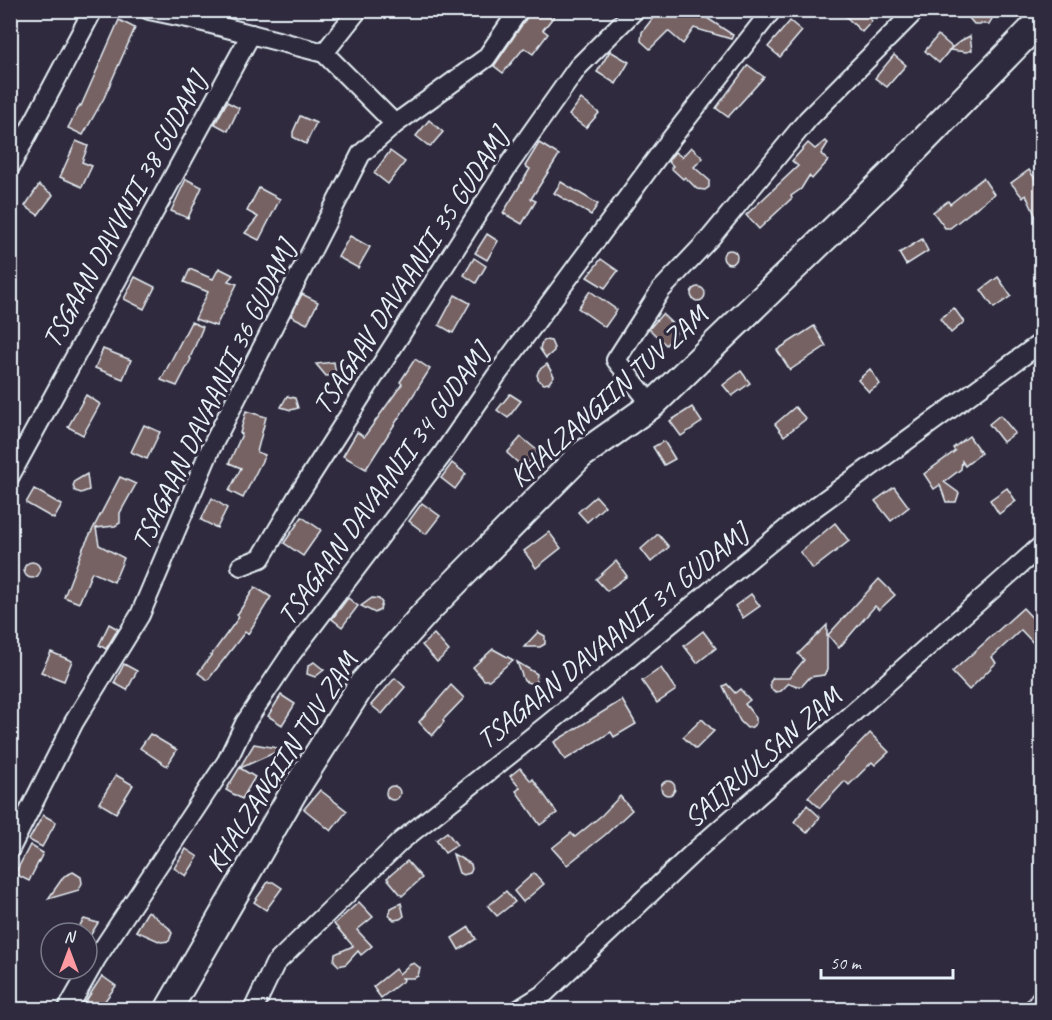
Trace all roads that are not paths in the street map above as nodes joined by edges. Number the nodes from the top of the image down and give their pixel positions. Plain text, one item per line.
1 (93, 10) edge
2 (149, 10) edge
3 (358, 10) edge
4 (519, 10) edge
5 (635, 10) edge
6 (772, 10) edge
7 (916, 10) edge
8 (195, 15) edge
9 (1041, 19) edge
10 (251, 34) junction
11 (324, 53) junction
12 (394, 124) junction
13 (10, 167) edge
14 (1041, 342) edge
15 (652, 405) junction
16 (10, 476) edge
17 (1041, 545) edge
18 (241, 566) dead end
19 (10, 849) edge
20 (1041, 997) edge
21 (67, 1010) edge
22 (168, 1010) edge
23 (253, 1010) edge
24 (518, 1010) edge
25 (1033, 1010) edge

1 - 13 street
2 - 8 street
3 - 11 street
4 - 12 street, TSAGAAN DAVAANII 36 GUDAMJ
5 - 18 street, TSAGAAV DAVAANII 35 GUDAMJ
6 - 21 street, TSAGAAN DAVAANII 34 GUDAMJ
7 - 15 street
8 - 10 street
9 - 15 street, KHALZANGIIN TUV ZAM
10 - 11 street
10 - 16 street, TSGAAN DAVVNII 38 GUDAMJ
11 - 12 street
12 - 19 street, TSAGAAN DAVAANII 36 GUDAMJ
14 - 23 street, TSAGAAN DAVAANII 31 GUDAMJ
15 - 22 street, KHALZANGIIN TUV ZAM
17 - 24 street, SAIJRUULSAN ZAM
20 - 25 street

